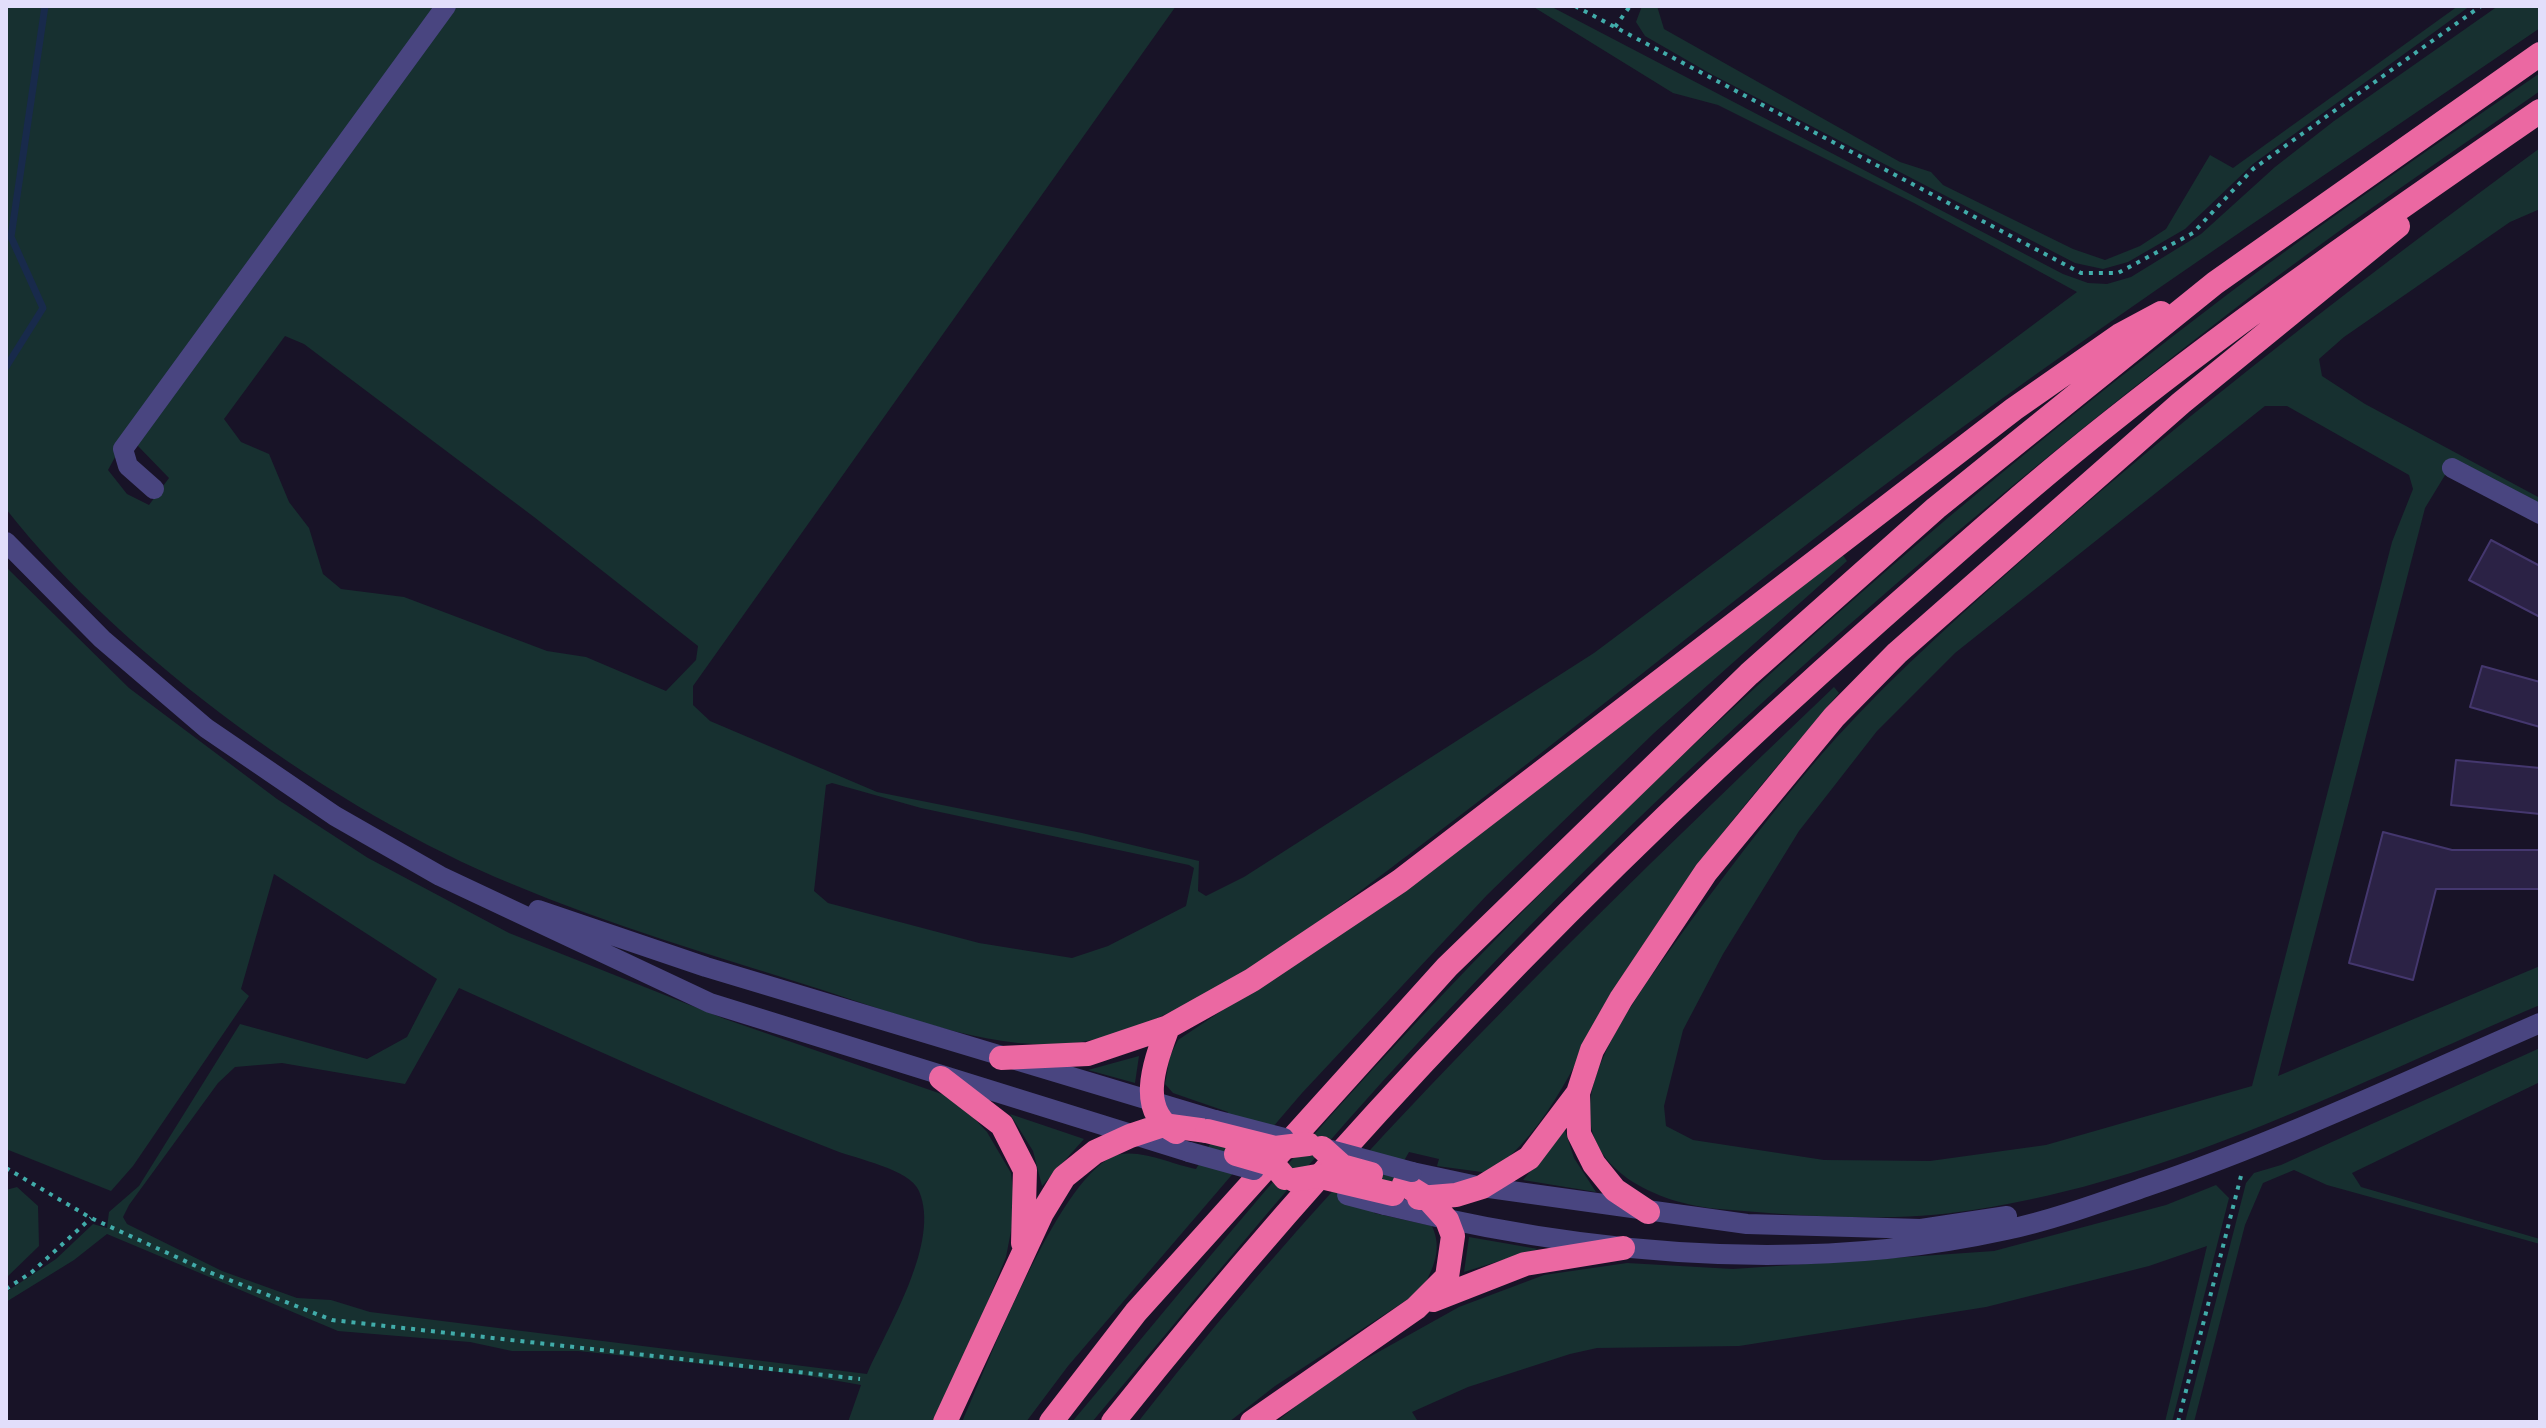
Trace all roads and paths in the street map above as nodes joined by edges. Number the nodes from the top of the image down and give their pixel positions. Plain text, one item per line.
1 (446, 6) edge
2 (1575, 6) edge
3 (1630, 6) edge
4 (2481, 6) edge
5 (1615, 27) junction
6 (2540, 54) edge
7 (2540, 111) edge
8 (2496, 141) junction
9 (2215, 283) junction
10 (2452, 468) dead end
11 (154, 489) dead end
12 (2540, 514) edge
13 (6, 542) edge
14 (440, 876) junction
15 (2540, 1023) edge
16 (1168, 1027) junction
17 (1001, 1058) junction
18 (941, 1078) junction
19 (1578, 1093) junction
20 (1153, 1103) junction
21 (1163, 1125) junction
22 (1130, 1136) junction
23 (1202, 1136) junction
24 (2247, 1152) junction
25 (6, 1168) edge
26 (1482, 1187) junction
27 (1398, 1189) junction
28 (1428, 1199) junction
29 (2098, 1203) junction
30 (1648, 1212) junction
31 (91, 1218) junction
32 (1447, 1220) junction
33 (1623, 1248) junction
34 (1022, 1257) junction
35 (6, 1289) edge
36 (1416, 1308) junction
37 (860, 1379) dead end
38 (945, 1422) edge
39 (1051, 1422) edge
40 (1113, 1422) edge
41 (1252, 1422) edge
42 (2178, 1422) edge

1 - 11 street
2 - 5 path
3 - 5 path
4 - 5 path
6 - 9 highway
7 - 8 highway
8 - 19 highway
8 - 40 highway
9 - 16 highway
9 - 39 highway
10 - 12 street
13 - 14 street
14 - 17 street
14 - 18 street
15 - 24 street
16 - 17 highway
16 - 20 highway
17 - 20 street
18 - 22 street
18 - 34 highway
19 - 26 highway
19 - 30 highway
20 - 21 highway
20 - 23 street
21 - 22 highway
21 - 23 highway
22 - 23 street
22 - 34 highway
23 - 27 highway, bridge
23 - 27 highway, bridge
24 - 29 street
24 - 42 path
25 - 31 path
26 - 27 street
26 - 28 highway
26 - 30 street
27 - 28 highway
27 - 32 street
28 - 32 highway
29 - 30 street
29 - 33 street
31 - 35 path
31 - 37 path
32 - 33 street
32 - 36 highway
33 - 36 highway
34 - 38 highway
36 - 41 highway

